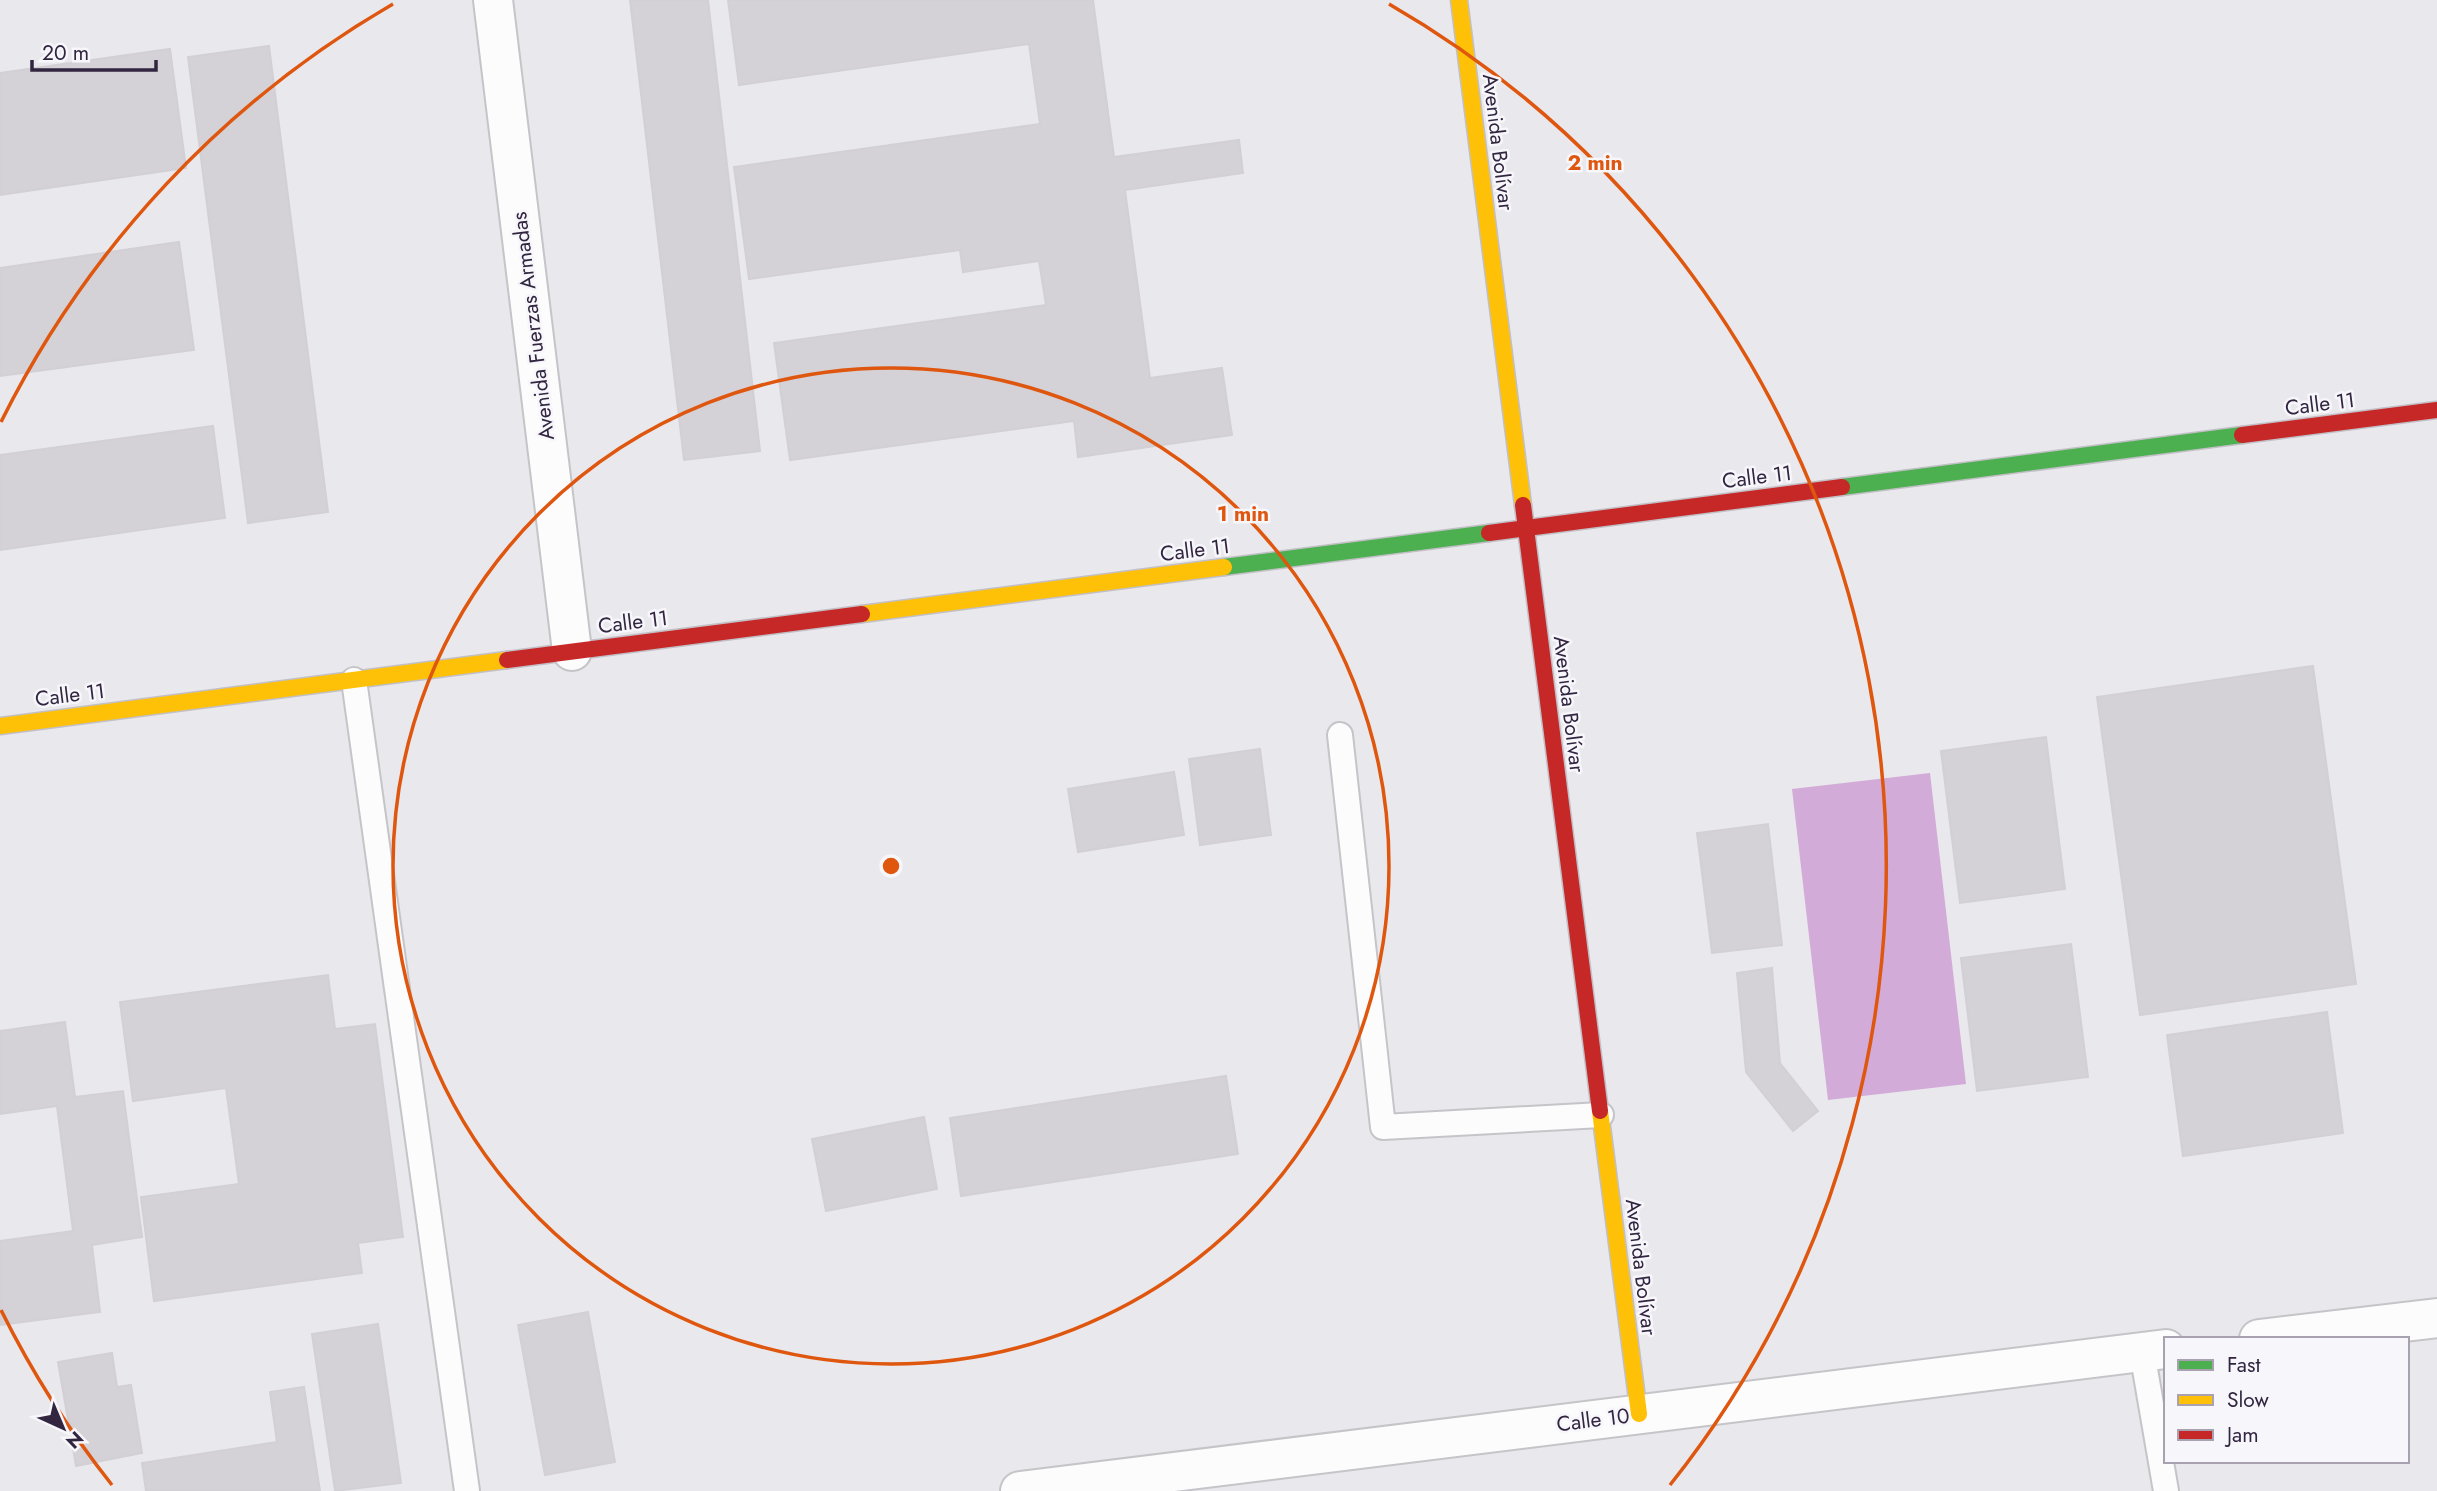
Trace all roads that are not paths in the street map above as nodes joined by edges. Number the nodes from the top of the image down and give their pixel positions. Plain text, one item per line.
1 (493, 0) edge
2 (1458, 0) edge
3 (2435, 410) edge
4 (1526, 528) junction
5 (572, 652) junction
6 (354, 680) junction
7 (0, 726) edge
8 (1340, 735) dead end
9 (1601, 1115) junction
10 (2437, 1318) edge
11 (2276, 1337) edge
12 (2154, 1351) edge
13 (1639, 1414) junction
14 (467, 1491) edge
15 (1020, 1491) edge
16 (2166, 1491) edge

1 - 5 street, Avenida Fuerzas Armadas
2 - 4 street, Avenida Bolívar
3 - 4 street, Calle 11
4 - 5 street, Calle 11
4 - 9 street, Avenida Bolívar
5 - 6 street, Calle 11
6 - 7 street, Calle 11
6 - 14 lane
8 - 9 lane
9 - 13 street, Avenida Bolívar
10 - 11 street
12 - 13 street, Calle 10
12 - 16 lane
13 - 15 street, Calle 10

